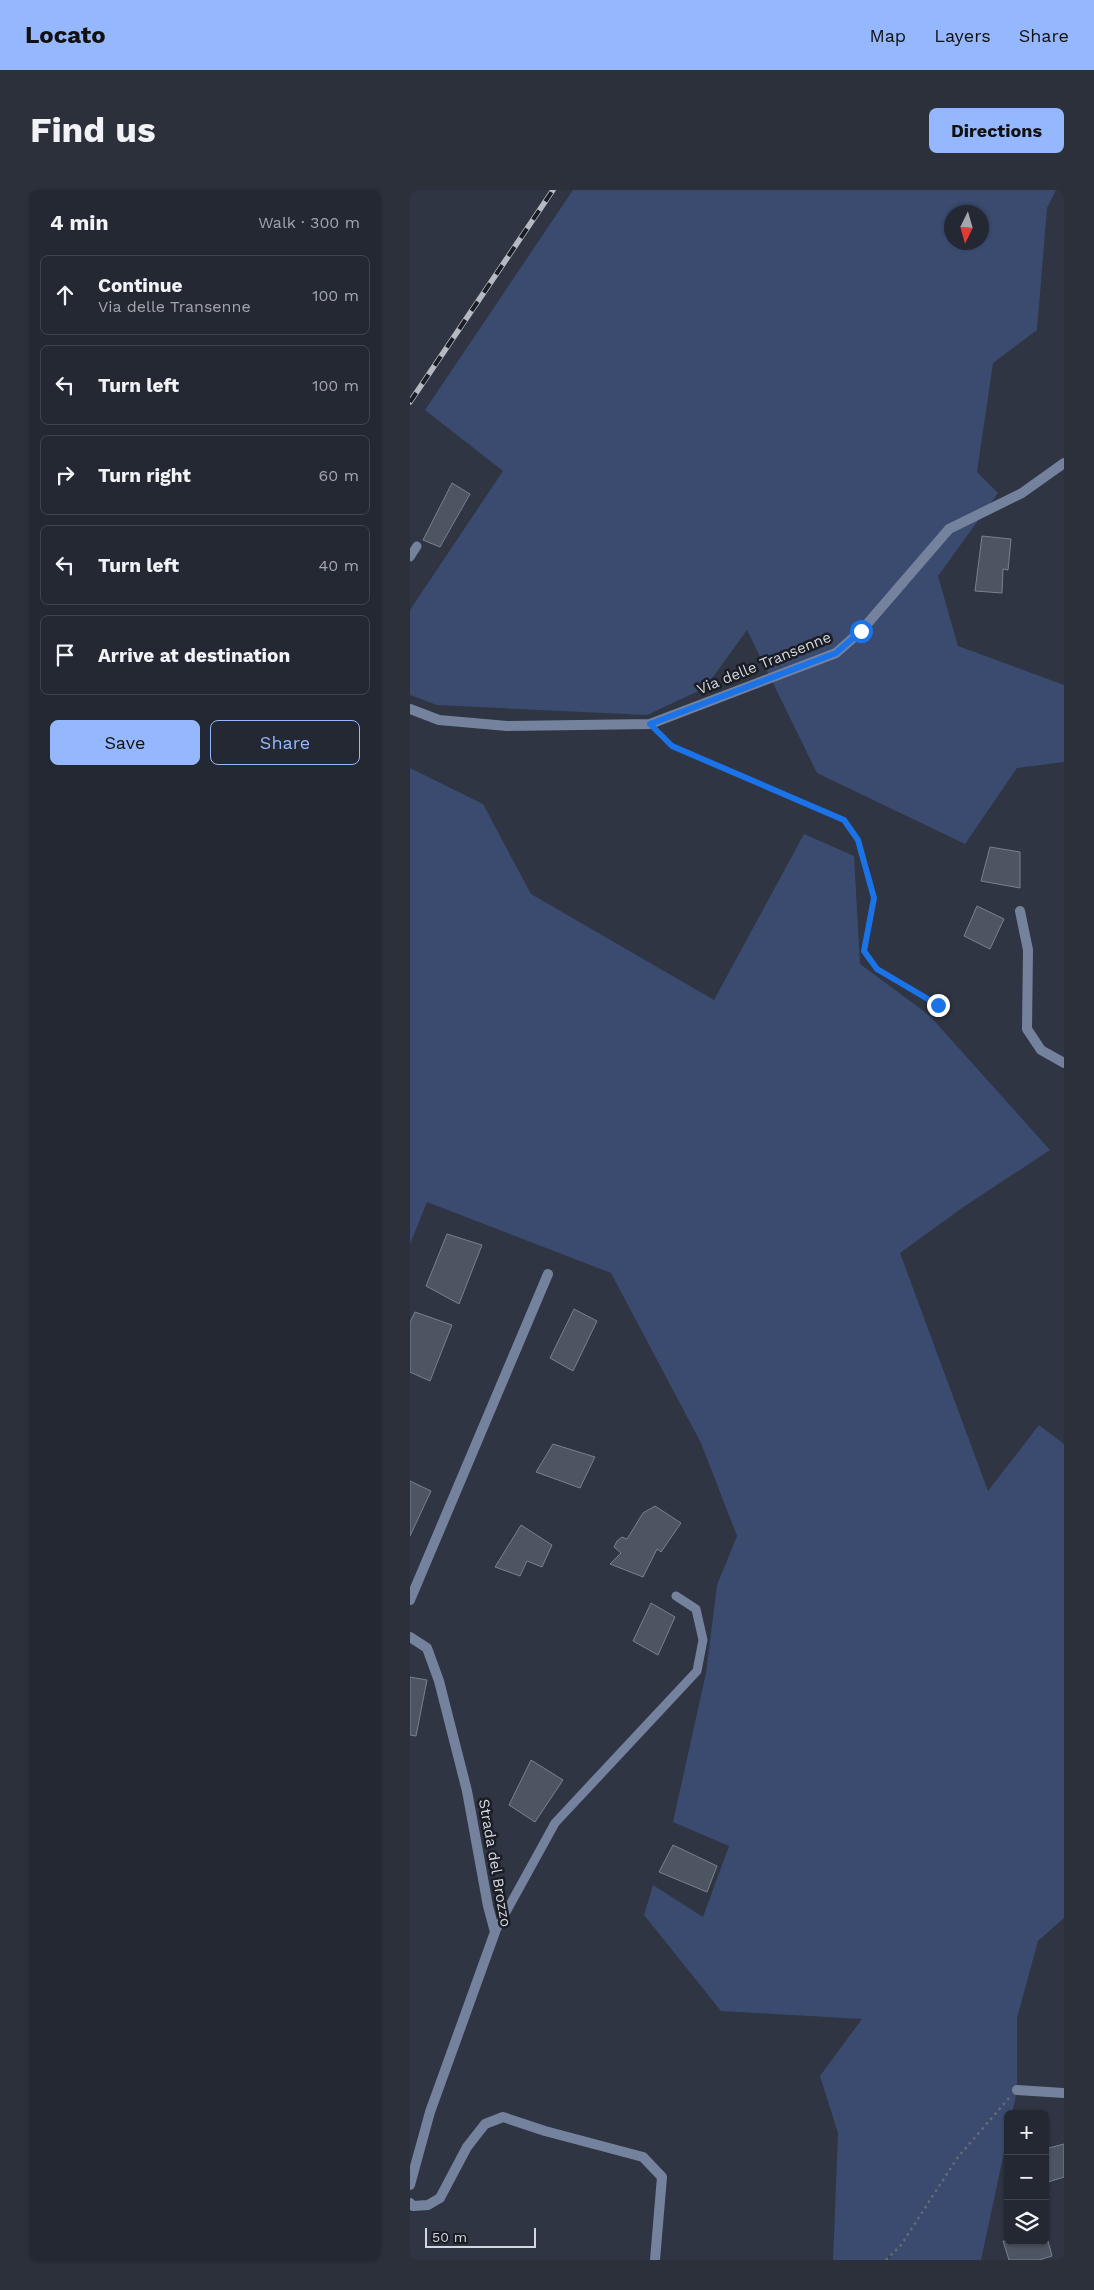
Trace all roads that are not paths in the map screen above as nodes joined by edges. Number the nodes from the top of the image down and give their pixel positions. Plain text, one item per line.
1 (1064, 463) edge
2 (417, 546) dead end
3 (410, 556) edge
4 (410, 709) edge
5 (1020, 912) dead end
6 (1064, 1063) edge
7 (548, 1274) dead end
8 (676, 1596) dead end
9 (410, 1600) edge
10 (410, 1638) edge
11 (495, 1932) junction
12 (1017, 2090) road end
13 (1064, 2093) edge
14 (410, 2185) edge
15 (410, 2203) edge
16 (655, 2260) edge

1 - 4 street, Via delle Transenne
2 - 3 lane
5 - 6 street
7 - 9 street
8 - 11 lane
10 - 11 street, Strada del Brozzo
11 - 14 street, Strada del Brozzo
12 - 13 street
15 - 16 street

